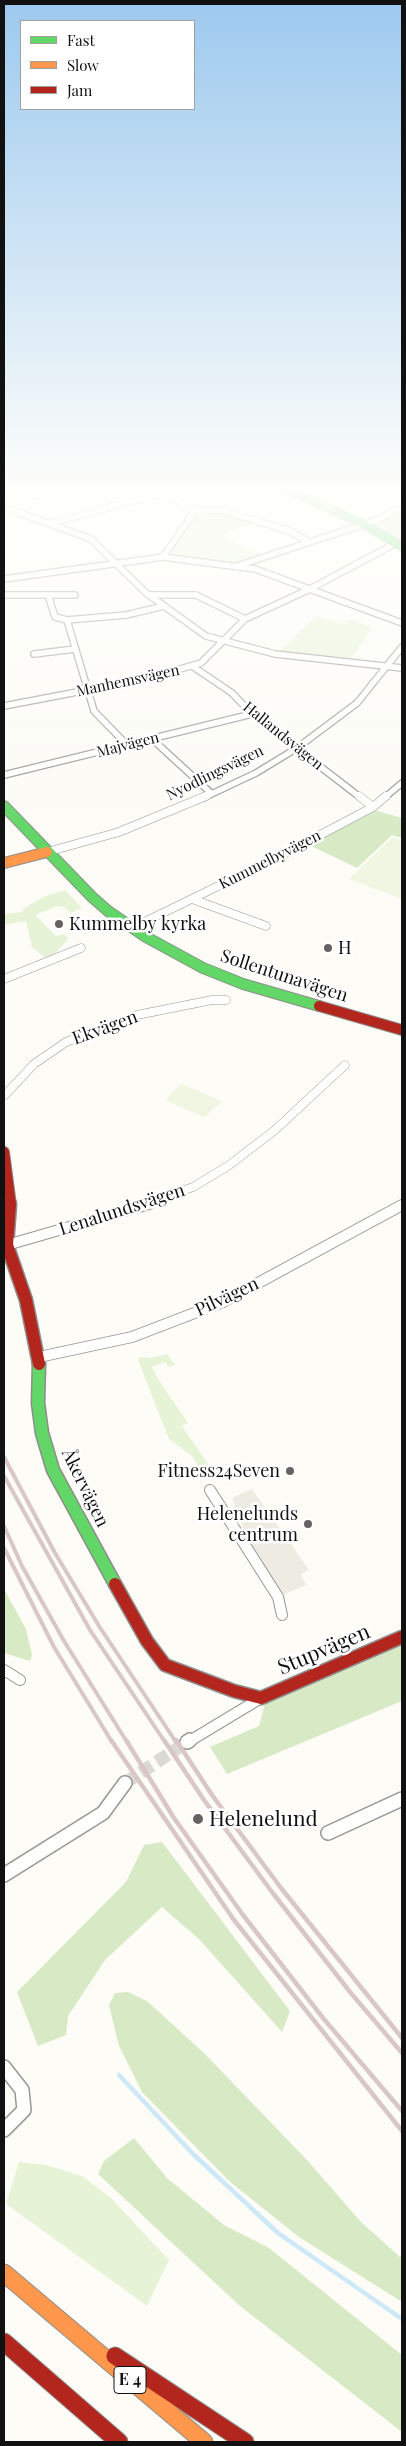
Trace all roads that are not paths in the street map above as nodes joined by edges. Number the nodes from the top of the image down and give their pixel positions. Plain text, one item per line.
1 (50, 601) edge
2 (157, 601) edge
3 (209, 601) edge
4 (284, 601) edge
5 (342, 601) edge
6 (164, 606) junction
7 (245, 619) junction
8 (67, 620) junction
9 (402, 624) edge
10 (221, 642) junction
11 (402, 647) edge
12 (75, 649) junction
13 (34, 654) dead end
14 (192, 666) junction
15 (385, 666) junction
16 (402, 668) edge
17 (87, 690) junction
18 (4, 706) edge
19 (252, 714) junction
20 (152, 739) junction
21 (127, 745) junction
22 (296, 748) junction
23 (4, 775) edge
24 (402, 783) edge
25 (211, 793) junction
26 (4, 806) edge
27 (373, 807) junction
28 (47, 852) junction
29 (4, 863) edge
30 (192, 899) junction
31 (266, 926) dead end
32 (132, 928) junction
33 (81, 948) dead end
34 (4, 978) edge
35 (226, 1000) dead end
36 (402, 1030) edge
37 (345, 1065) dead end
38 (4, 1096) edge
39 (4, 1152) edge
40 (402, 1205) edge
41 (7, 1245) junction
42 (39, 1358) junction
43 (210, 1490) dead end
44 (282, 1615) dead end
45 (402, 1637) edge
46 (4, 1670) edge
47 (20, 1680) dead end
48 (261, 1698) junction
49 (186, 1742) tunnel mouth
50 (125, 1783) tunnel mouth
51 (402, 1801) edge
52 (328, 1833) dead end
53 (4, 1875) edge
54 (4, 2068) edge
55 (4, 2130) edge
56 (4, 2273) edge
57 (56, 2317) junction
58 (4, 2342) edge
59 (120, 2442) edge
60 (204, 2442) edge
61 (245, 2442) edge

1 - 8 street
2 - 6 street
3 - 7 street
4 - 7 street, Manhemsvägen
5 - 9 street
6 - 8 street
6 - 10 street
7 - 10 street, Manhemsvägen
8 - 12 street
10 - 14 street, Manhemsvägen
10 - 15 street
11 - 15 street, Nyodlingsvägen
12 - 13 street
12 - 17 street
14 - 17 street, Manhemsvägen
14 - 19 street, Hallandsvägen
15 - 16 street
15 - 22 street, Nyodlingsvägen
17 - 18 street, Manhemsvägen
17 - 21 street
19 - 20 street, Majvägen
19 - 22 street, Hallandsvägen
20 - 21 street, Majvägen
20 - 25 street
21 - 23 street, Majvägen
22 - 25 street, Nyodlingsvägen
22 - 27 street, Hallandsvägen
24 - 27 street, Kummelbyvägen
25 - 28 street, Nyodlingsvägen
26 - 28 main road, Sollentunavägen
27 - 30 street, Kummelbyvägen
28 - 29 main road, Nyodlingsvägen
28 - 32 main road, Sollentunavägen
30 - 31 street
30 - 32 street, Kummelbyvägen
32 - 36 main road, Sollentunavägen
33 - 34 street
35 - 38 street, Ekvägen
37 - 41 street, Lenalundsvägen
39 - 41 main road, Åkervägen
40 - 42 street, Pilvägen
41 - 42 main road, Åkervägen
42 - 48 main road, Åkervägen
43 - 44 street
45 - 48 main road, Stupvägen
46 - 47 street
48 - 49 street
50 - 53 street
51 - 52 street
54 - 55 street
56 - 57 main road, E 4
57 - 60 main road, E 4
57 - 61 main road
58 - 59 main road

